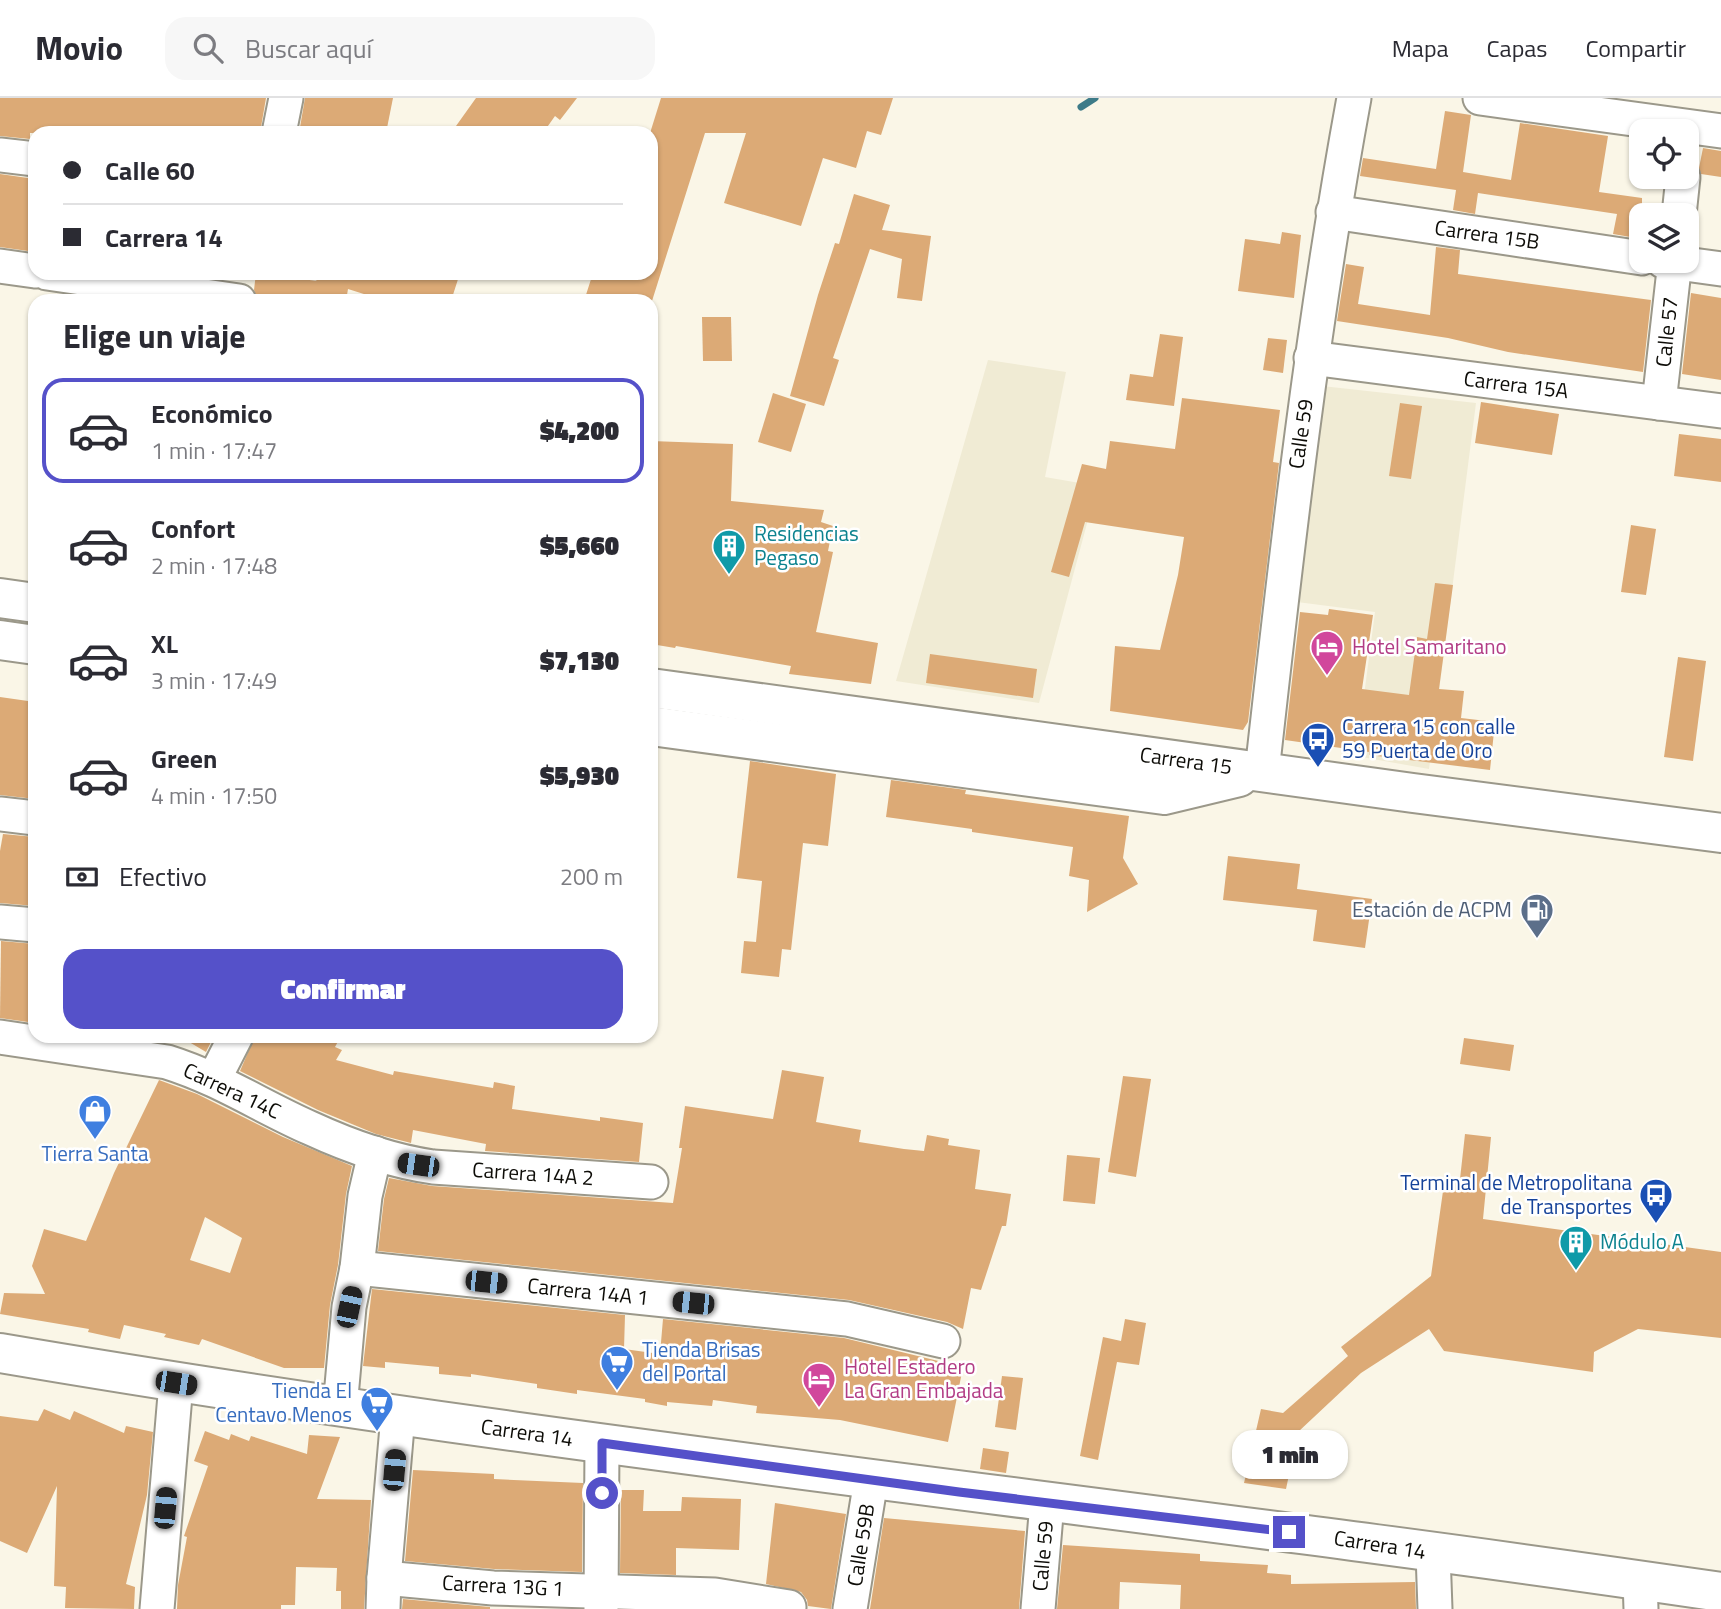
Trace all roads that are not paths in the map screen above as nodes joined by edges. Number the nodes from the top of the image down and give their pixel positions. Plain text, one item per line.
1 (286, 98) edge
2 (1354, 98) edge
3 (1480, 98) edge
4 (1688, 119) edge
5 (1699, 123) edge
6 (280, 126) edge
7 (1721, 131) edge
8 (0, 155) edge
9 (28, 158) edge
10 (1333, 212) junction
11 (1629, 256) edge
12 (1699, 265) edge
13 (0, 266) edge
14 (1721, 269) edge
15 (28, 270) edge
16 (1670, 273) edge
17 (96, 280) edge
18 (193, 294) edge
19 (1311, 358) junction
20 (1659, 403) junction
21 (1721, 411) edge
22 (0, 598) edge
23 (28, 602) edge
24 (0, 640) edge
25 (28, 644) edge
26 (658, 690) edge
27 (658, 726) edge
28 (888, 739) junction
29 (1262, 772) junction
30 (0, 814) edge
31 (28, 817) edge
32 (1721, 833) edge
33 (0, 922) edge
34 (28, 924) edge
35 (0, 1037) edge
36 (28, 1041) edge
37 (40, 1043) edge
38 (232, 1043) edge
39 (214, 1079) junction
40 (375, 1153) junction
41 (650, 1182) dead end
42 (357, 1268) junction
43 (943, 1341) dead end
44 (0, 1353) edge
45 (176, 1383) junction
46 (340, 1408) junction
47 (398, 1415) junction
48 (602, 1443) junction
49 (871, 1480) junction
50 (1048, 1503) junction
51 (1433, 1553) junction
52 (1721, 1592) edge
53 (384, 1594) edge
54 (1640, 1595) edge
55 (493, 1598) edge
56 (601, 1600) edge
57 (715, 1602) edge
58 (789, 1607) dead end
59 (157, 1609) edge
60 (850, 1609) edge
61 (1038, 1609) edge
62 (1435, 1609) edge

1 - 6 street
2 - 10 street, Calle 59
3 - 4 street
5 - 7 street
8 - 9 street
10 - 11 street, Carrera 15B
10 - 19 street, Calle 59
12 - 14 street
13 - 15 street
16 - 20 street, Calle 57
17 - 18 street
19 - 20 street, Carrera 15A
19 - 29 street, Calle 59
20 - 21 street, Carrera 15A
22 - 23 main road
24 - 25 main road
26 - 28 main road, Carrera 15
27 - 28 main road, Carrera 15
28 - 29 main road, Carrera 15
29 - 32 main road, Carrera 15
30 - 31 street
33 - 34 street
35 - 36 street, Carrera 14C
37 - 39 street, Carrera 14C
38 - 39 street
39 - 40 street, Carrera 14C
40 - 41 street, Carrera 14A 2
40 - 42 street
42 - 43 street, Carrera 14A 1
42 - 46 street
44 - 45 main road, Carrera 14
45 - 46 main road, Carrera 14
45 - 59 street
46 - 47 main road, Carrera 14
47 - 48 main road, Carrera 14
47 - 53 street
48 - 49 main road, Carrera 14
48 - 56 street
49 - 50 main road, Carrera 14
49 - 60 street, Calle 59B
50 - 51 main road, Carrera 14
50 - 61 street, Calle 59
51 - 54 main road, Carrera 14
51 - 62 street
52 - 54 main road, Carrera 14
53 - 55 street, Carrera 13G 1
55 - 56 street, Carrera 13G 1
56 - 57 street, Carrera 13G 1
57 - 58 street, Carrera 13G 1

